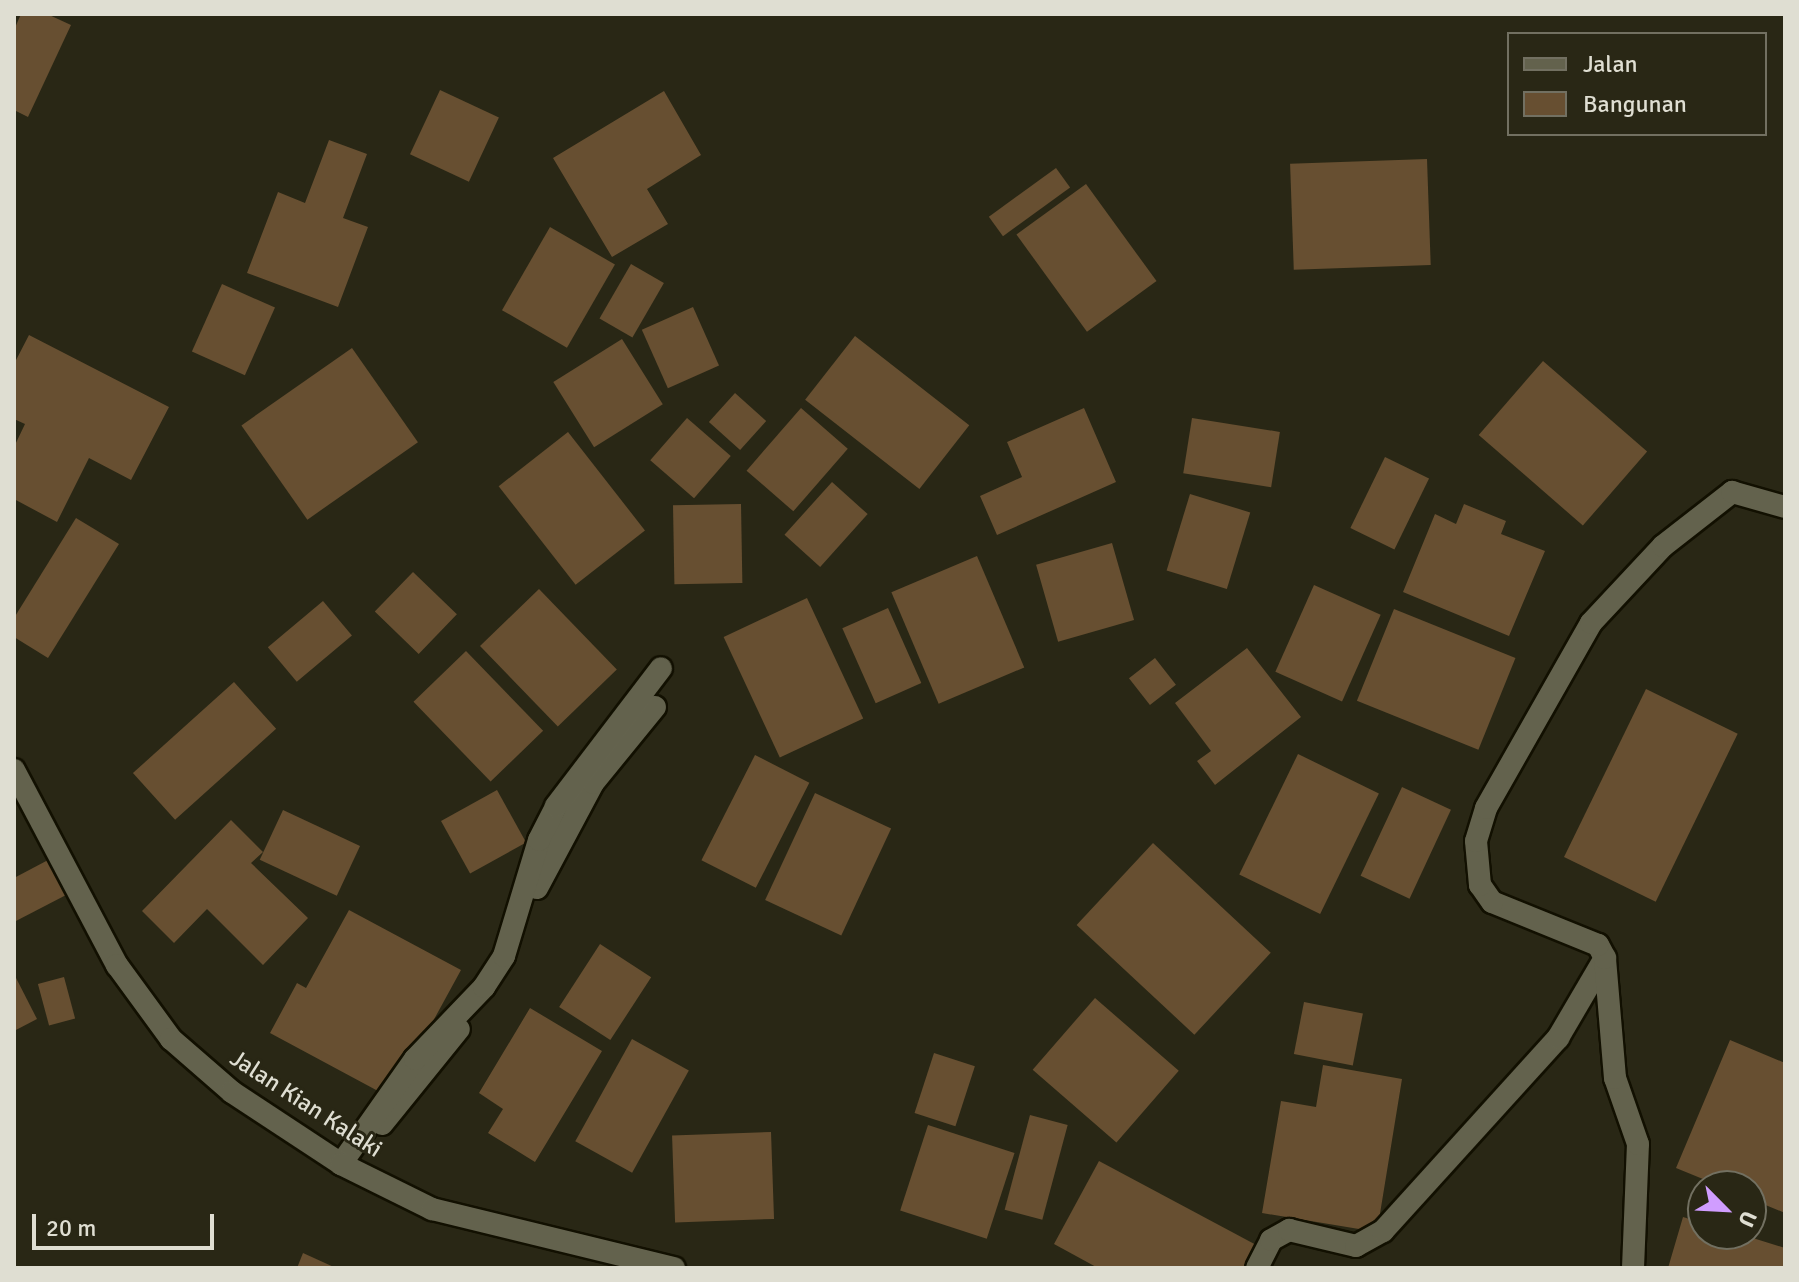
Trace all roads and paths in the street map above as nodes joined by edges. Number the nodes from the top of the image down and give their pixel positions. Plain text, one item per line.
1 (1785, 507) edge
2 (661, 668) dead end
3 (655, 707) dead end
4 (14, 770) edge
5 (1605, 958) junction
6 (341, 1164) junction
7 (674, 1268) edge
8 (1257, 1268) edge
9 (1633, 1268) edge

1 - 5 street
2 - 6 street
3 - 6 street
4 - 6 street, Jalan Kian Kalaki
5 - 8 street
5 - 9 street
6 - 7 street, Jalan Kian Kalaki

